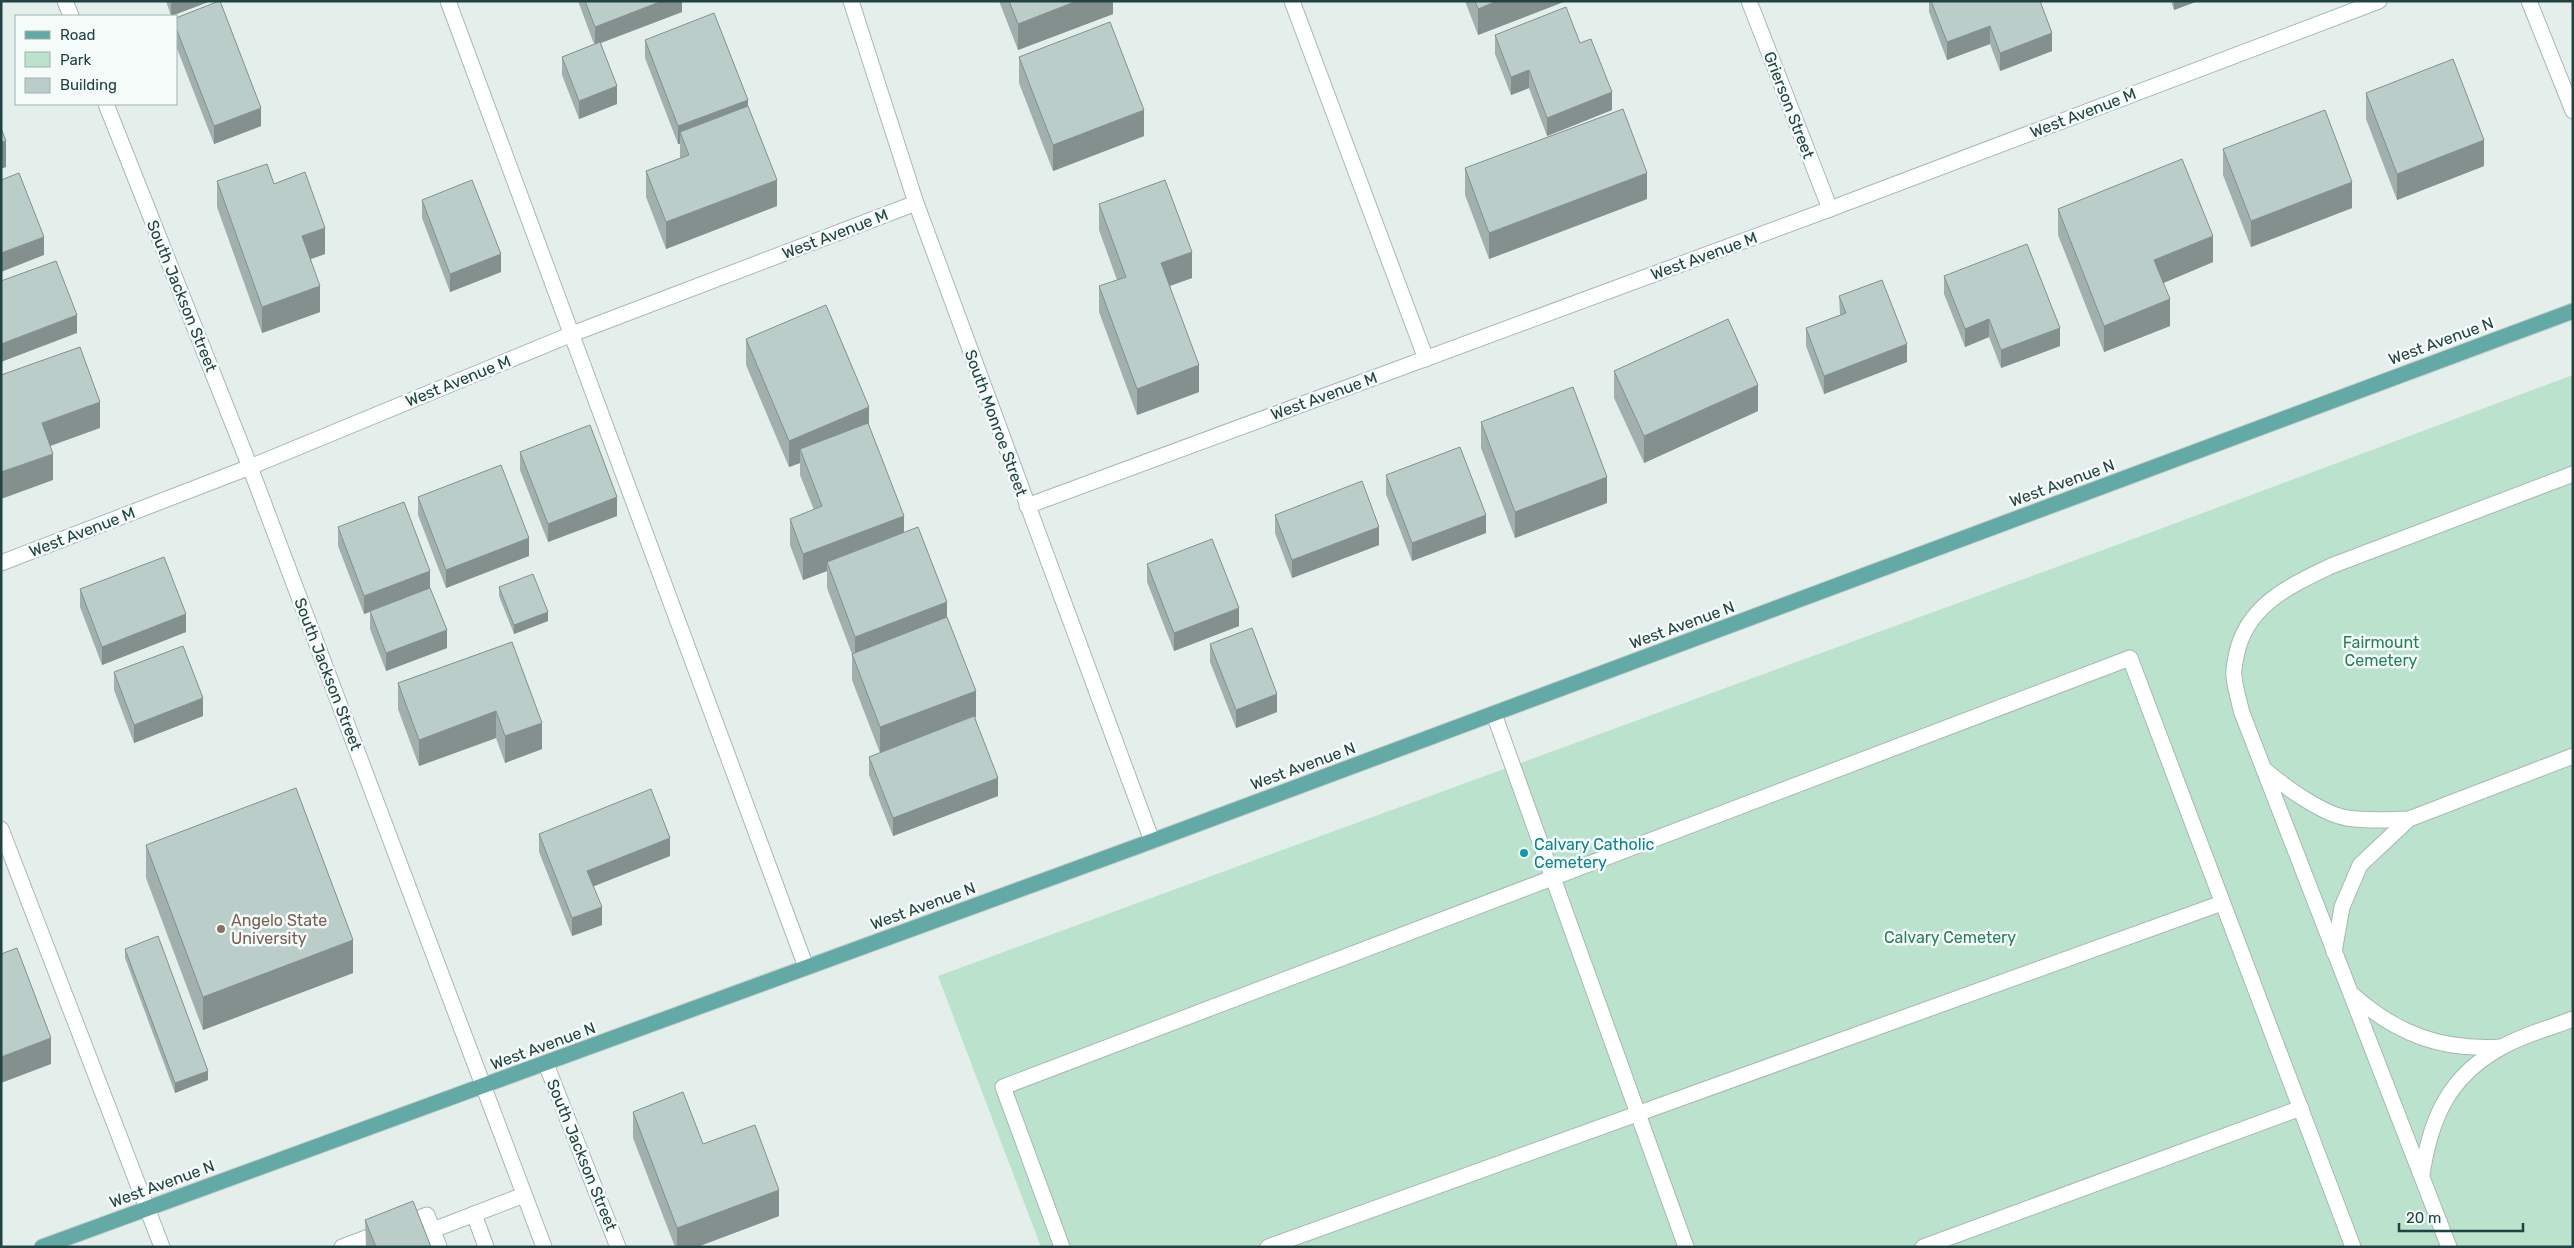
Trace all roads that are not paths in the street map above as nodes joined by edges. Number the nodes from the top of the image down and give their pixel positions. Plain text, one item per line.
1 (65, 1) edge
2 (448, 1) edge
3 (850, 1) edge
4 (1292, 1) edge
5 (1749, 1) edge
6 (2379, 1) edge
7 (2529, 1) edge
8 (71, 15) edge
9 (106, 105) edge
10 (2573, 111) edge
11 (916, 203) junction
12 (1830, 209) junction
13 (2573, 311) edge
14 (572, 334) junction
15 (1426, 358) junction
16 (250, 467) junction
17 (2573, 474) edge
18 (1027, 506) junction
19 (1, 563) edge
20 (1494, 714) junction
21 (2573, 756) edge
22 (2263, 768) junction
23 (2409, 819) junction
24 (1, 829) edge
25 (1152, 841) junction
26 (1553, 877) junction
27 (2222, 903) junction
28 (2334, 952) junction
29 (806, 967) junction
30 (2350, 993) junction
31 (2573, 1019) edge
32 (2502, 1046) junction
33 (546, 1064) junction
34 (483, 1086) junction
35 (2301, 1108) junction
36 (1638, 1113) junction
37 (2422, 1176) junction
38 (524, 1194) junction
39 (147, 1208) junction
40 (474, 1214) junction
41 (433, 1230) junction
42 (42, 1247) edge
43 (162, 1247) edge
44 (342, 1247) edge
45 (439, 1247) edge
46 (486, 1247) edge
47 (544, 1247) edge
48 (618, 1247) edge
49 (1062, 1247) edge
50 (1268, 1247) edge
51 (1686, 1247) edge
52 (1923, 1247) edge
53 (2353, 1247) edge
54 (2449, 1247) edge

1 - 8 street
2 - 14 street
3 - 11 street, South Monroe Street
4 - 15 street
5 - 12 street, Grierson Street
6 - 12 street, West Avenue M
7 - 10 street
9 - 16 street, South Jackson Street
11 - 14 street, West Avenue M
11 - 18 street, South Monroe Street
12 - 15 street, West Avenue M
13 - 20 main road, West Avenue N
14 - 16 street, West Avenue M
14 - 29 street
15 - 18 street, West Avenue M
16 - 19 street, West Avenue M
16 - 34 street, South Jackson Street
17 - 22 street
18 - 25 street, South Monroe Street
20 - 25 main road, West Avenue N
20 - 26 street
21 - 23 street
22 - 23 street
22 - 28 street
23 - 28 street
24 - 39 street
25 - 29 main road, West Avenue N
26 - 27 street
26 - 36 street
26 - 49 street
27 - 35 street
27 - 36 street
28 - 30 street
29 - 33 main road, West Avenue N
30 - 32 street
30 - 37 street
31 - 32 street
32 - 37 street
33 - 34 main road, West Avenue N
33 - 48 street, South Jackson Street
34 - 38 street, South Jackson Street
34 - 39 main road, West Avenue N
35 - 52 street
35 - 53 street
36 - 50 street
36 - 51 street
37 - 54 street
38 - 40 street
38 - 47 street, South Jackson Street
39 - 42 main road, West Avenue N
39 - 43 street
40 - 41 street
40 - 46 street
41 - 44 street
41 - 45 street

